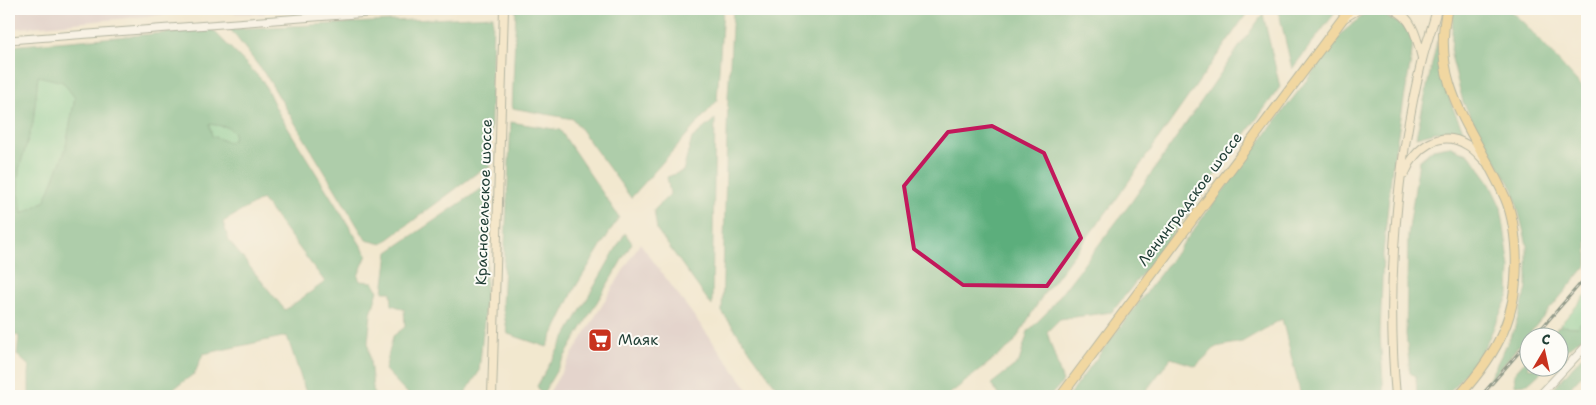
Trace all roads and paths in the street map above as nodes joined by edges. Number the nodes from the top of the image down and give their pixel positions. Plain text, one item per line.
1 (423, 9) edge
2 (504, 9) edge
3 (1350, 9) edge
4 (1359, 9) edge
5 (1393, 9) edge
6 (1437, 9) edge
7 (1447, 9) edge
8 (1342, 19) junction
9 (9, 40) edge
10 (1422, 59) junction
11 (1486, 162) junction
12 (1400, 184) junction
13 (1587, 345) edge
14 (492, 396) edge
15 (1061, 396) edge
16 (1396, 396) edge
17 (1459, 396) edge
18 (1539, 396) edge

1 - 9 street
2 - 14 main road, Красносельское шоссе
3 - 8 main road, Ленинградское шоссе
4 - 8 main road
5 - 10 main road
6 - 10 main road
7 - 11 main road
8 - 15 main road, Ленинградское шоссе
10 - 12 main road
11 - 12 main road
11 - 17 main road
12 - 16 main road
13 - 18 street

